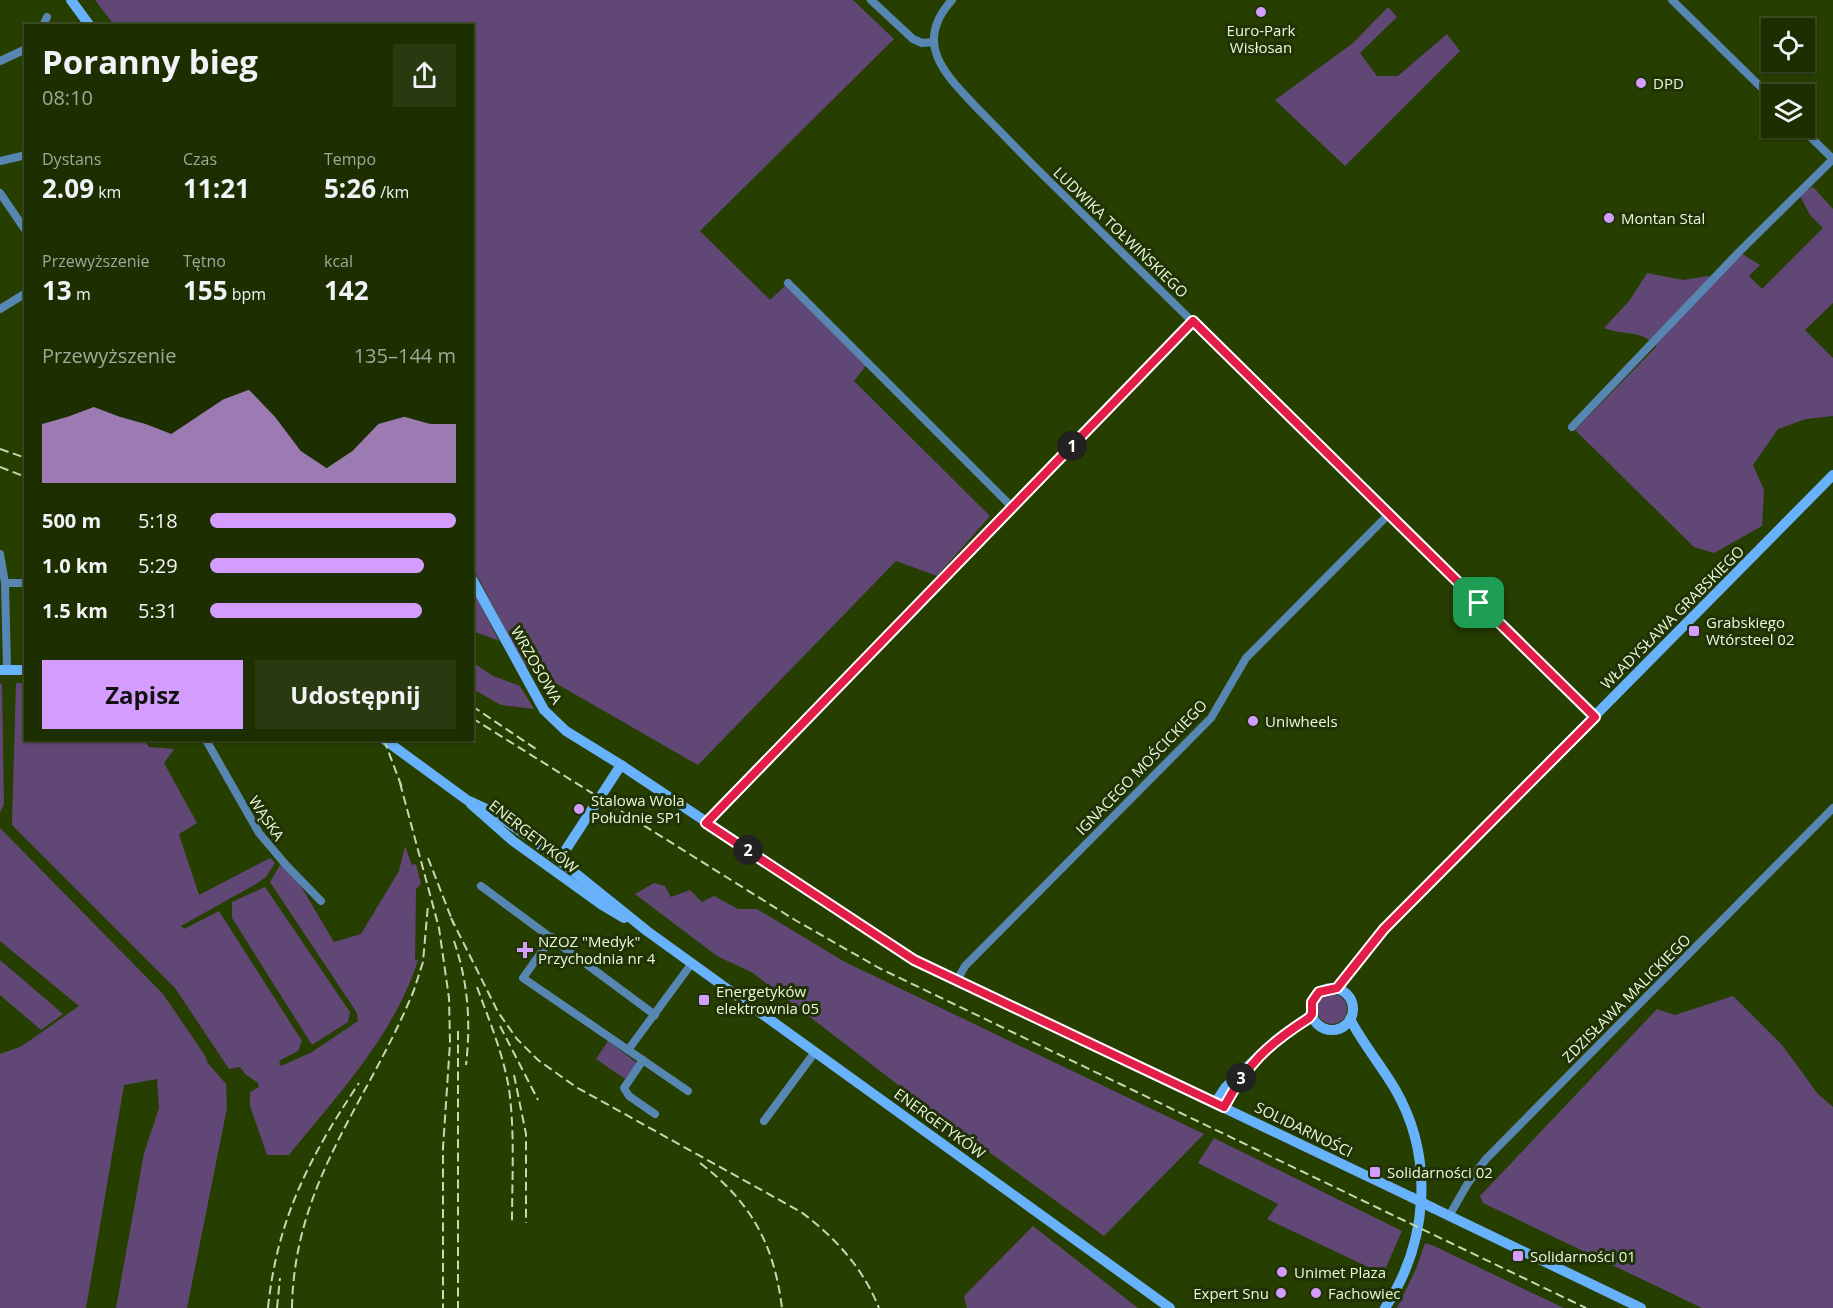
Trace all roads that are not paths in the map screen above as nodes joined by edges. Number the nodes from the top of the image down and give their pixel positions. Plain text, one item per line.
1 (71, 0) edge
2 (871, 0) edge
3 (952, 0) edge
4 (1672, 0) edge
5 (47, 17) dead end
6 (44, 24) edge
7 (89, 24) edge
8 (934, 42) junction
9 (24, 50) edge
10 (0, 61) edge
11 (1761, 87) edge
12 (1811, 138) edge
13 (24, 155) edge
14 (1833, 159) edge
15 (0, 161) edge
16 (0, 193) edge
17 (24, 228) edge
18 (788, 283) dead end
19 (24, 294) edge
20 (0, 309) edge
21 (1193, 321) junction
22 (1572, 427) dead end
23 (1833, 475) edge
24 (1013, 508) junction
25 (1389, 514) junction
26 (0, 554) edge
27 (5, 583) junction
28 (24, 583) edge
29 (474, 583) edge
30 (4, 670) edge
31 (24, 670) edge
32 (1595, 717) junction
33 (206, 741) edge
34 (386, 741) edge
35 (621, 765) junction
36 (467, 800) junction
37 (1833, 808) edge
38 (706, 823) junction
39 (525, 850) junction
40 (559, 860) junction
41 (572, 884) junction
42 (481, 886) dead end
43 (321, 901) dead end
44 (647, 931) junction
45 (552, 937) junction
46 (692, 963) junction
47 (956, 982) junction
48 (1342, 991) junction
49 (655, 1015) junction
50 (1315, 1019) junction
51 (1346, 1023) junction
52 (628, 1050) junction
53 (815, 1052) junction
54 (643, 1060) junction
55 (688, 1091) dead end
56 (1220, 1105) junction
57 (655, 1114) dead end
58 (764, 1121) dead end
59 (1449, 1216) junction
60 (1170, 1308) edge
61 (1384, 1308) edge
62 (1641, 1308) edge

1 - 7 street
2 - 8 street
3 - 8 street
4 - 11 street
5 - 6 street
8 - 21 street, LUDWIKA TOŁWIŃSKIEGO
9 - 10 street
12 - 14 street
13 - 15 street
14 - 22 street
16 - 17 street
18 - 24 street
19 - 20 street
21 - 24 street
21 - 25 street, LUDWIKA TOŁWIŃSKIEGO
23 - 32 street, WŁADYSŁAWA GRABSKIEGO
24 - 38 street
25 - 32 street, LUDWIKA TOŁWIŃSKIEGO
25 - 47 street, IGNACEGO MOŚCICKIEGO
26 - 27 street
27 - 28 street
27 - 30 street
29 - 35 street, WRZOSOWA
30 - 31 street
32 - 48 street, WŁADYSŁAWA GRABSKIEGO
33 - 43 street, WĄSKA
34 - 36 street, ENERGETYKÓW
35 - 38 street, SOLIDARNOŚCI
35 - 40 street
36 - 39 street, ENERGETYKÓW
36 - 40 street, ENERGETYKÓW
37 - 59 street, ZDZISŁAWA MALICKIEGO
38 - 47 street, SOLIDARNOŚCI
39 - 40 street
39 - 41 street, ENERGETYKÓW
40 - 41 street
40 - 44 street, ENERGETYKÓW
41 - 44 street, ENERGETYKÓW
42 - 45 street
44 - 46 street, ENERGETYKÓW
45 - 49 street
45 - 52 street
46 - 49 street
46 - 53 street, ENERGETYKÓW
47 - 56 street, SOLIDARNOŚCI
48 - 50 street
48 - 51 street
49 - 52 street
50 - 51 street
50 - 56 street
51 - 61 street
52 - 54 street
53 - 58 street
53 - 60 street, ENERGETYKÓW
54 - 55 street
54 - 57 street
56 - 59 street, SOLIDARNOŚCI, bridge
59 - 62 street, SOLIDARNOŚCI

